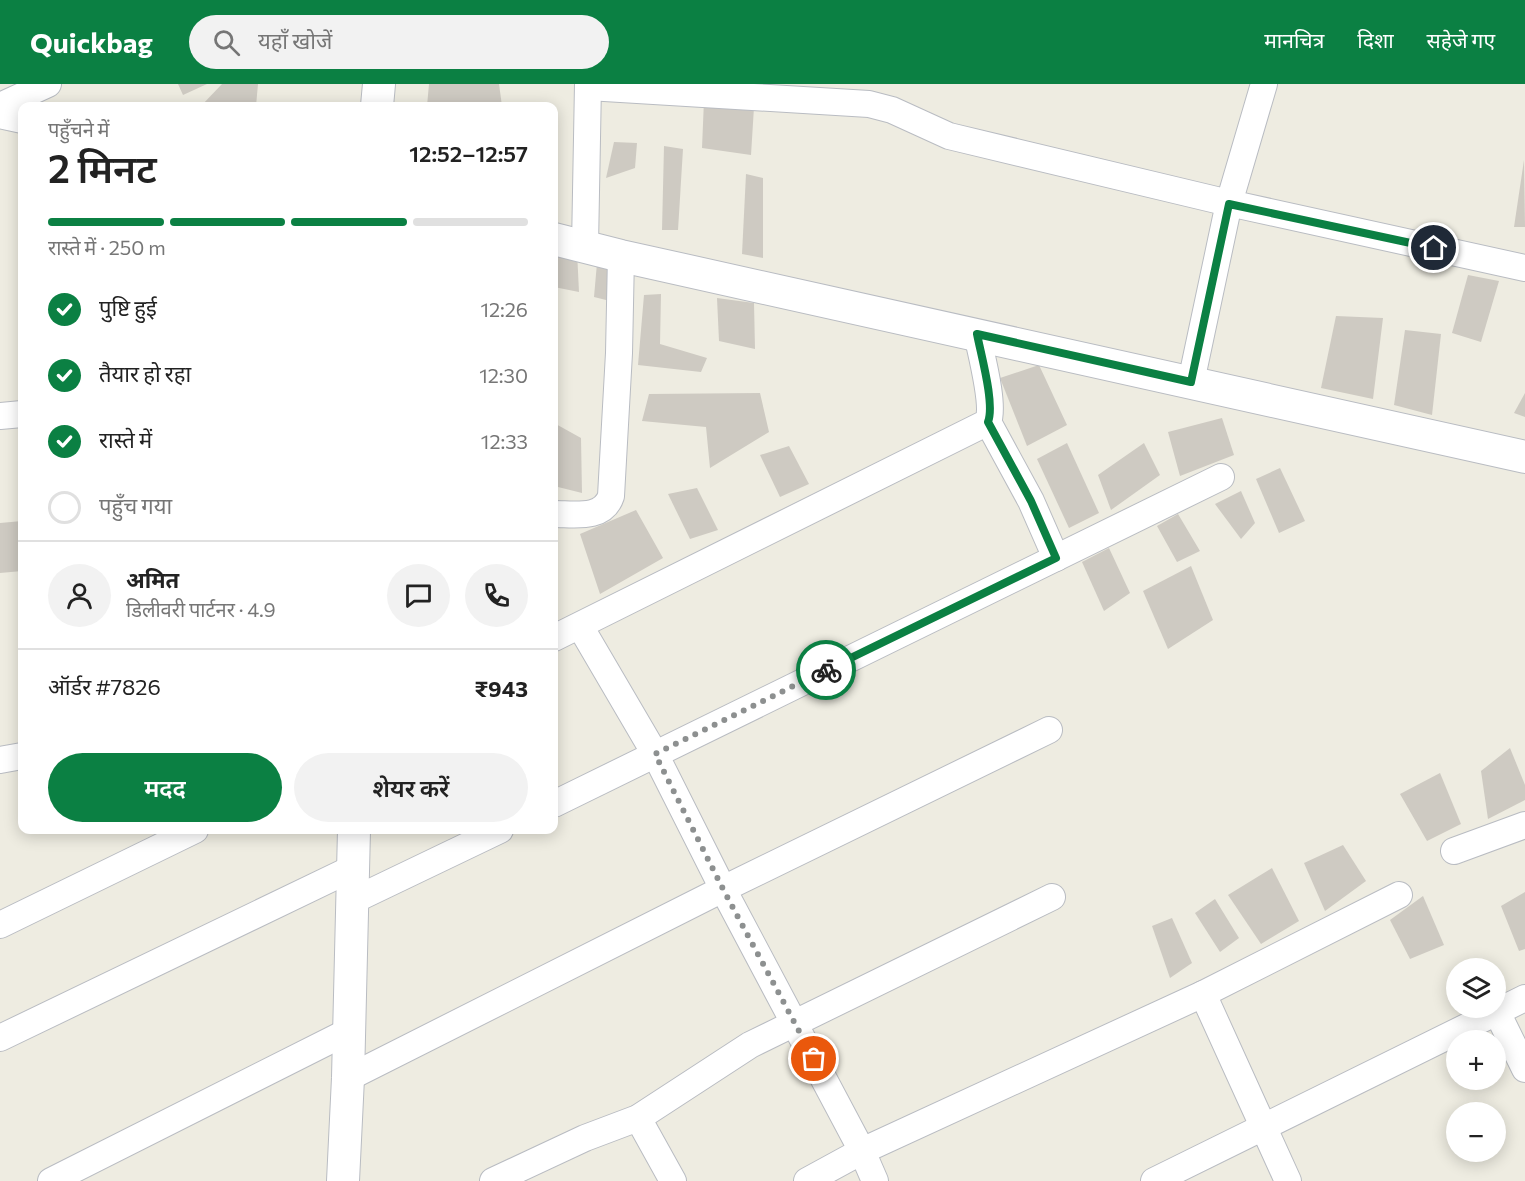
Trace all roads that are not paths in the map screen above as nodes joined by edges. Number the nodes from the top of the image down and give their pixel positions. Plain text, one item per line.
1 (48, 84) edge
2 (379, 84) edge
3 (1264, 84) edge
4 (588, 85) edge
5 (377, 102) edge
6 (0, 106) edge
7 (0, 112) edge
8 (18, 116) edge
9 (1229, 204) junction
10 (558, 240) edge
11 (585, 246) junction
12 (621, 256) junction
13 (1525, 268) edge
14 (977, 334) junction
15 (1191, 382) junction
16 (18, 414) edge
17 (0, 416) edge
18 (988, 422) junction
19 (1525, 457) edge
20 (1221, 477) dead end
21 (558, 514) edge
22 (1056, 558) junction
23 (580, 626) junction
24 (558, 636) edge
25 (1049, 730) dead end
26 (655, 754) junction
27 (18, 757) edge
28 (0, 760) edge
29 (558, 802) edge
30 (1525, 825) edge
31 (187, 834) edge
32 (354, 834) edge
33 (492, 834) edge
34 (1454, 851) dead end
35 (355, 867) junction
36 (723, 889) junction
37 (1399, 895) dead end
38 (1052, 897) dead end
39 (352, 901) junction
40 (0, 925) edge
41 (1203, 994) junction
42 (1525, 998) edge
43 (1506, 1008) edge
44 (1485, 1018) edge
45 (1500, 1018) edge
46 (795, 1022) junction
47 (349, 1031) junction
48 (0, 1038) edge
49 (1525, 1069) edge
50 (348, 1078) junction
51 (638, 1118) junction
52 (1264, 1128) junction
53 (862, 1151) junction
54 (495, 1180) edge
55 (51, 1181) edge
56 (343, 1181) edge
57 (673, 1181) edge
58 (807, 1181) edge
59 (875, 1181) edge
60 (1154, 1181) edge
61 (1288, 1181) edge

1 - 6 street
2 - 5 street
3 - 9 street
4 - 9 street
4 - 11 street
7 - 8 street
9 - 13 street
9 - 15 street
10 - 11 street
11 - 12 street
12 - 14 street
12 - 21 street
14 - 15 street
14 - 18 street
15 - 19 street
16 - 17 street
18 - 22 street
18 - 23 street
20 - 22 street
22 - 26 street
23 - 24 street
23 - 26 street
25 - 36 street
26 - 29 street
26 - 36 street
27 - 28 street
30 - 34 street
31 - 40 street
32 - 35 street
33 - 39 street
35 - 39 street
35 - 48 street
36 - 46 street
36 - 50 street
37 - 41 street
38 - 46 street
39 - 47 street
41 - 52 street
41 - 53 street
42 - 43 street
44 - 52 street
45 - 49 street
46 - 51 street
46 - 53 street
47 - 50 street
47 - 55 street
50 - 56 street
51 - 54 street
51 - 57 street
52 - 60 street
52 - 61 street
53 - 58 street
53 - 59 street

